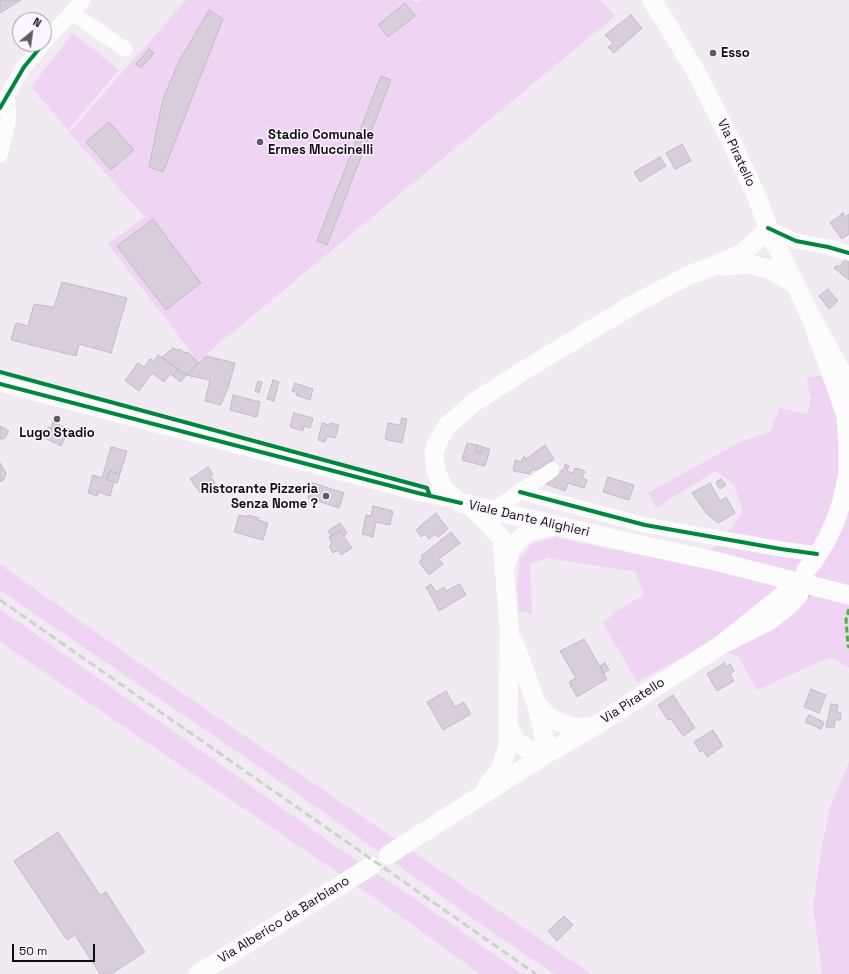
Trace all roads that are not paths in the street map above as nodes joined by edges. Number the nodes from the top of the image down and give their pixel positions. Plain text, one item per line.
1 (83, 0) edge
2 (651, 0) edge
3 (72, 13) junction
4 (52, 35) edge
5 (124, 49) dead end
6 (37, 52) edge
7 (2, 98) edge
8 (0, 155) edge
9 (768, 228) junction
10 (849, 253) edge
11 (711, 267) junction
12 (795, 284) junction
13 (809, 313) junction
14 (1, 384) edge
15 (849, 394) edge
16 (552, 470) dead end
17 (520, 492) junction
18 (464, 503) junction
19 (493, 510) junction
20 (849, 515) edge
21 (556, 525) junction
22 (817, 554) junction
23 (505, 567) junction
24 (793, 593) tunnel mouth
25 (849, 595) edge
26 (509, 628) junction
27 (536, 703) junction
28 (509, 727) junction
29 (593, 727) junction
30 (543, 756) junction
31 (480, 797) junction
32 (388, 855) dead end
33 (371, 866) dead end
34 (198, 974) edge

1 - 3 street
2 - 9 main road, Via Piratello
3 - 4 street
3 - 5 street
6 - 7 street
7 - 8 street
9 - 10 street
9 - 11 main road
9 - 12 main road, Via Piratello
11 - 12 main road
11 - 18 main road
12 - 13 main road, Via Piratello
13 - 15 main road, Via Piratello
13 - 22 main road, Via Piratello
14 - 18 street, Viale Dante Alighieri
16 - 17 street
17 - 19 street
17 - 22 street
18 - 19 main road, Viale Dante Alighieri
18 - 23 main road
19 - 21 main road, Viale Dante Alighieri
20 - 22 main road, Via Piratello
21 - 23 main road
21 - 25 main road, Viale Dante Alighieri
23 - 26 main road
24 - 29 main road, Via Piratello
26 - 27 main road
26 - 28 main road
27 - 29 main road
27 - 30 main road
28 - 30 main road
28 - 31 main road
29 - 30 main road, Via Piratello
30 - 31 main road
31 - 32 main road
33 - 34 main road, Via Alberico da Barbiano

